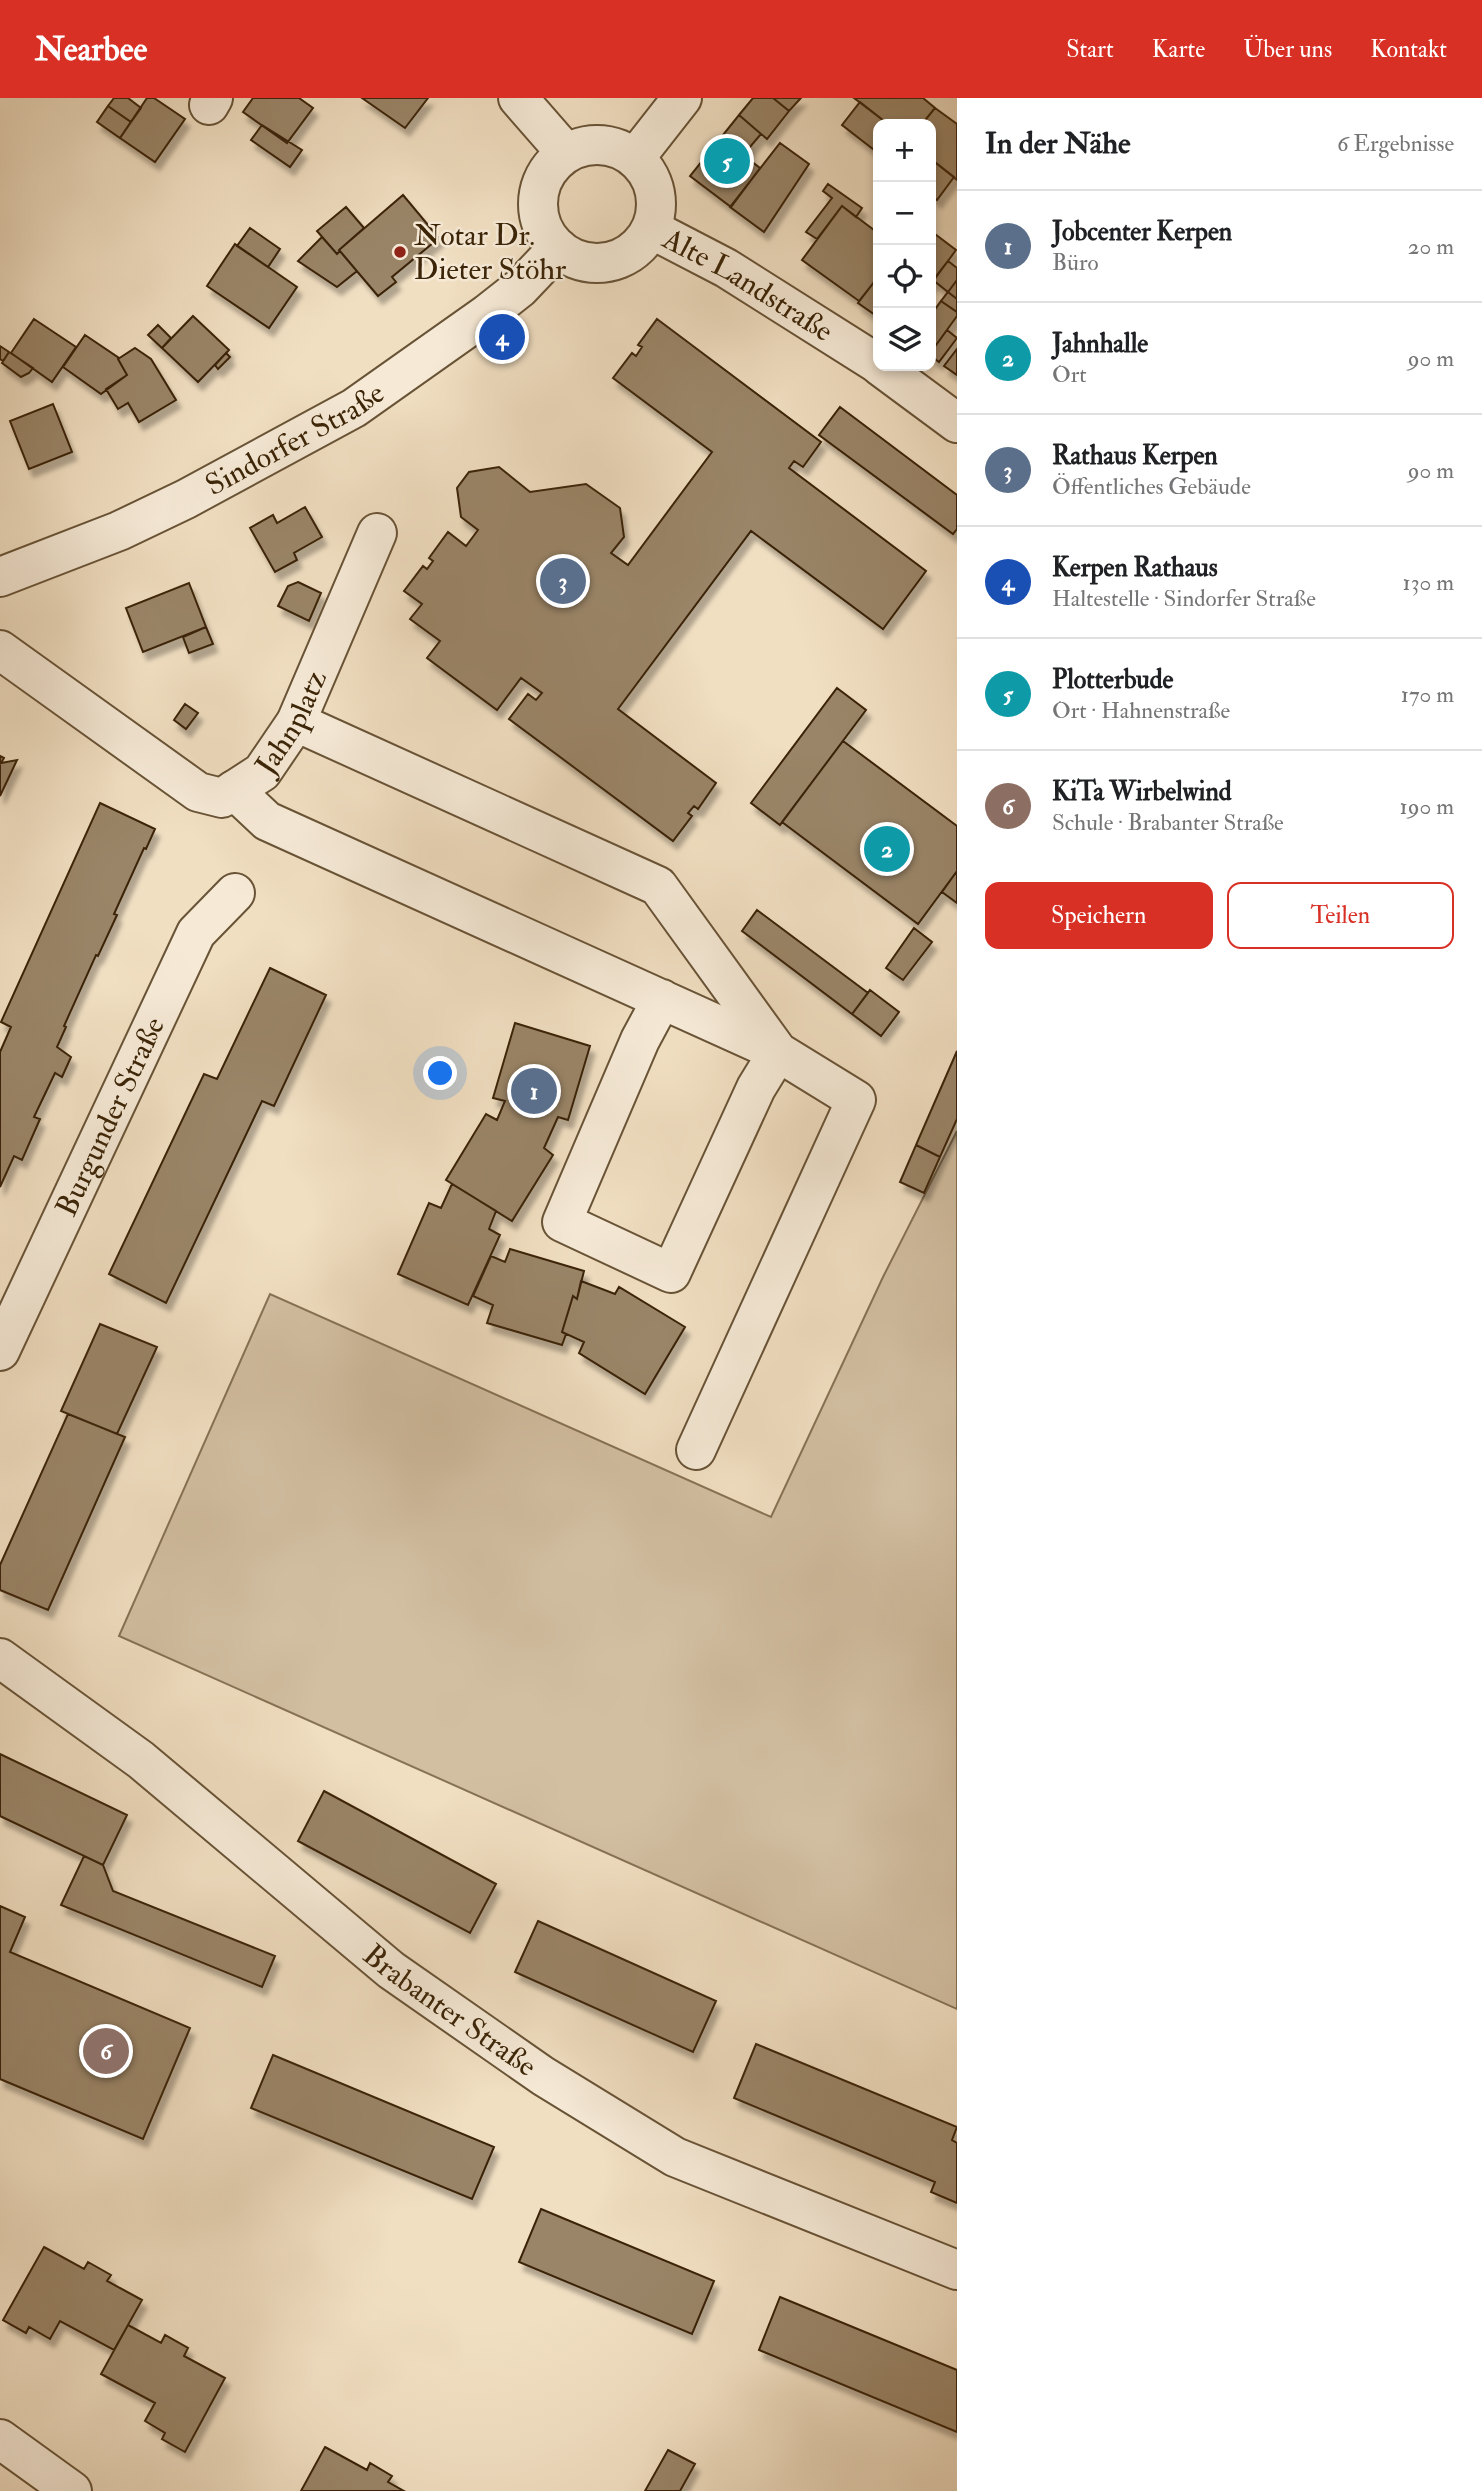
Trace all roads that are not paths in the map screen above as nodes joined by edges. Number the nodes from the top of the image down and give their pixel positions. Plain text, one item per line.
1 (518, 98) edge
2 (682, 98) edge
3 (566, 153) junction
4 (635, 158) junction
5 (651, 229) junction
6 (558, 248) junction
7 (873, 361) edge
8 (887, 371) edge
9 (957, 423) edge
10 (377, 533) dead end
11 (0, 577) edge
12 (0, 650) edge
13 (296, 722) junction
14 (234, 790) junction
15 (235, 893) dead end
16 (662, 999) junction
17 (778, 1052) junction
18 (0, 1351) edge
19 (696, 1450) dead end
20 (0, 1657) edge
21 (957, 2270) edge
22 (0, 2439) edge
23 (72, 2491) edge

1 - 3 street
2 - 4 street
3 - 4 street
3 - 6 street
4 - 5 street
5 - 6 street
5 - 7 street, Alte Landstraße
6 - 11 street, Sindorfer Straße
8 - 9 street, Alte Landstraße
10 - 13 street, Jahnplatz
12 - 14 street, Jahnplatz
13 - 14 street, Jahnplatz
13 - 17 street
14 - 16 street
15 - 18 street, Burgunder Straße
16 - 17 street
16 - 17 street
17 - 19 street
20 - 21 street, Brabanter Straße
22 - 23 street

